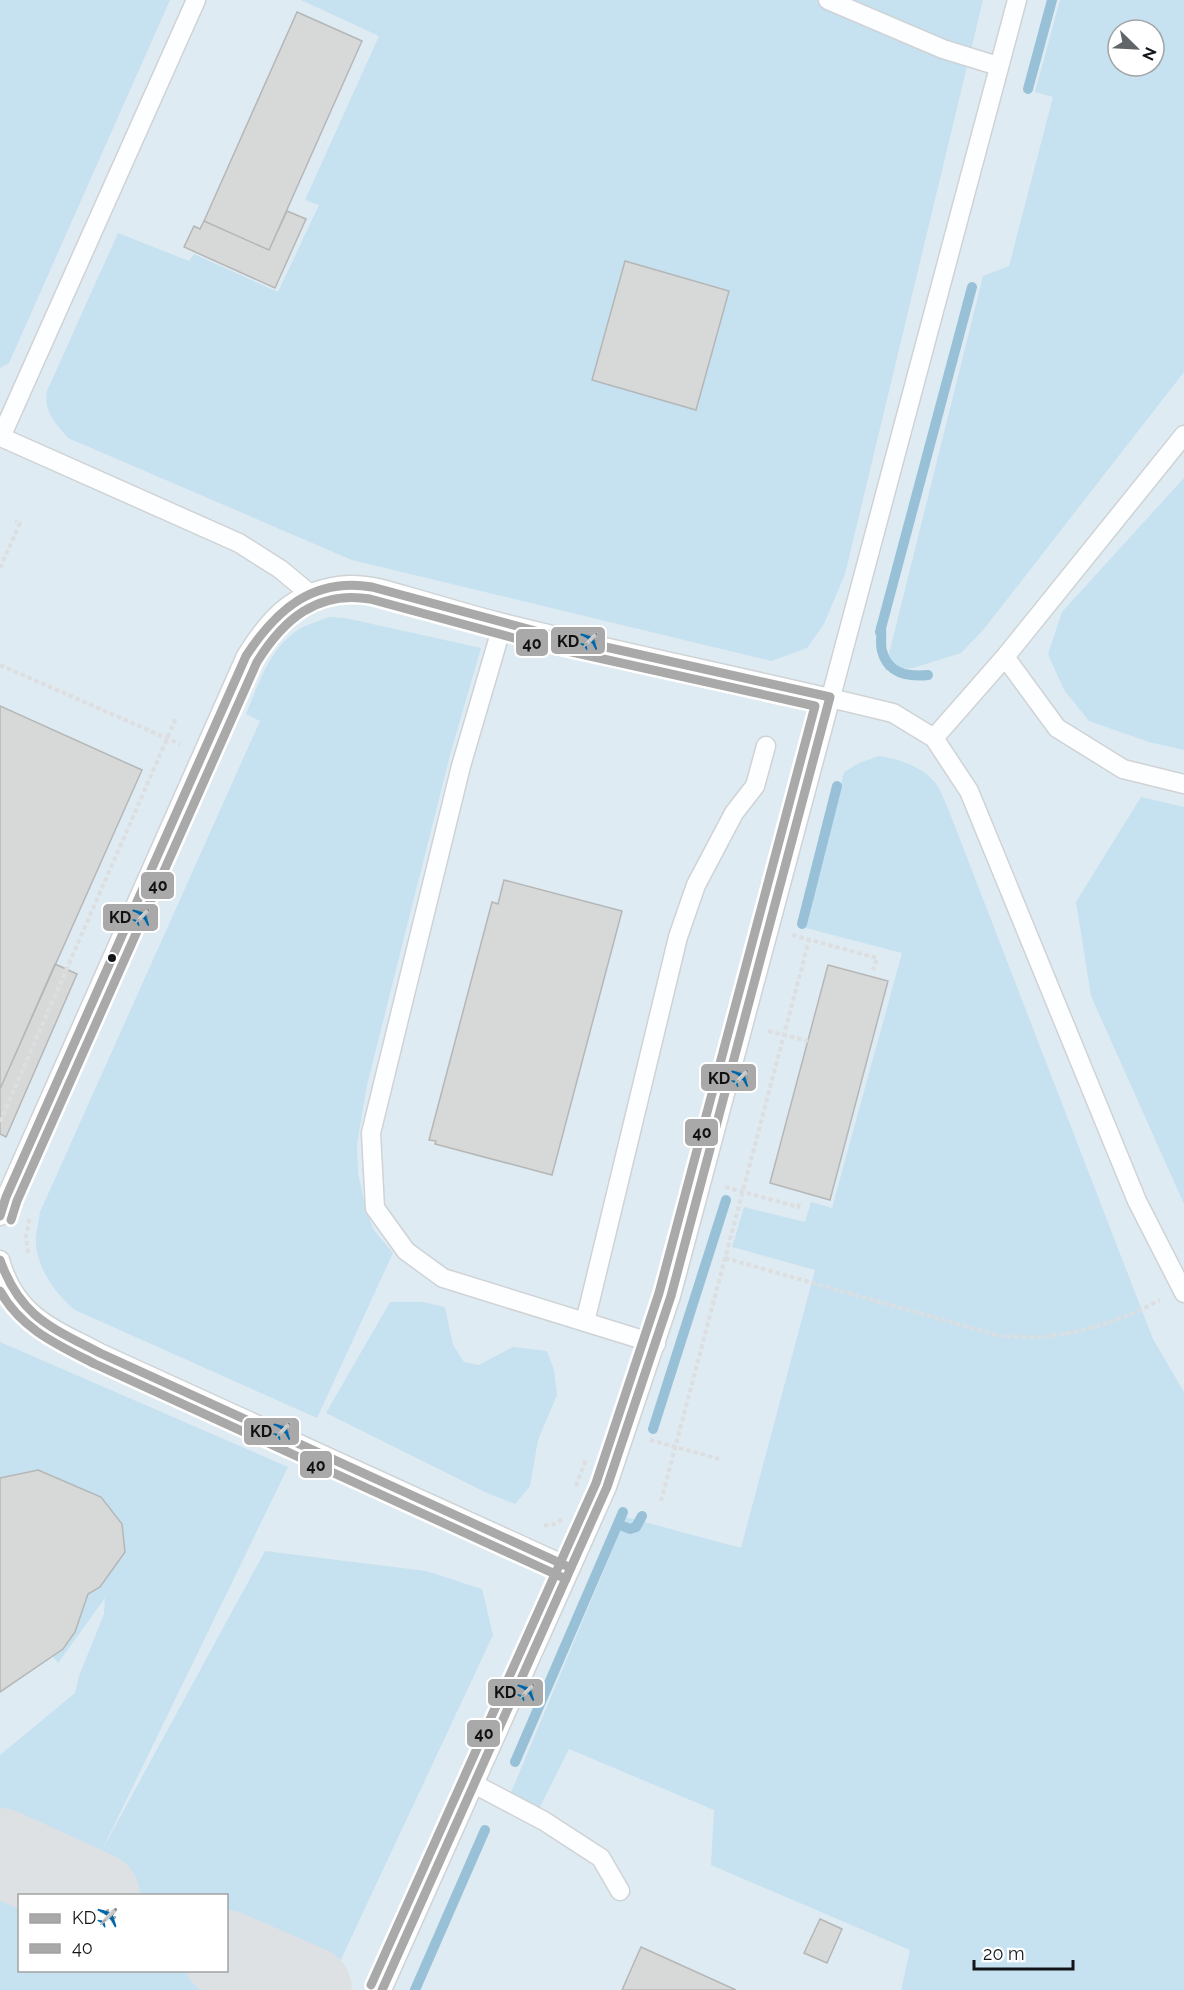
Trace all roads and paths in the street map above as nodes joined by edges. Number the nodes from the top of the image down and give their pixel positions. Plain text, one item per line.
1 (196, 0) edge
2 (828, 0) edge
3 (1017, 0) edge
4 (998, 66) junction
5 (1184, 435) edge
6 (0, 438) edge
7 (15, 521) dead end
8 (0, 568) edge
9 (309, 594) junction
10 (503, 623) junction
11 (1005, 657) junction
12 (0, 665) edge
13 (830, 698) junction
14 (176, 718) dead end
15 (934, 738) junction
16 (167, 739) junction
17 (766, 746) dead end
18 (203, 754) junction
19 (1184, 784) edge
20 (768, 929) junction
21 (809, 940) junction
22 (873, 970) dead end
23 (743, 1025) junction
24 (784, 1035) junction
25 (808, 1041) dead end
26 (0, 1122) edge
27 (701, 1180) junction
28 (742, 1192) junction
29 (800, 1202) dead end
30 (31, 1210) dead end
31 (0, 1216) edge
32 (725, 1258) junction
33 (29, 1259) dead end
34 (0, 1260) edge
35 (769, 1271) junction
36 (767, 1277) dead end
37 (1182, 1291) edge
38 (585, 1322) junction
39 (656, 1344) junction
40 (624, 1432) junction
41 (675, 1448) junction
42 (587, 1457) dead end
43 (719, 1459) dead end
44 (575, 1490) dead end
45 (661, 1501) dead end
46 (567, 1512) dead end
47 (540, 1524) dead end
48 (571, 1568) junction
49 (474, 1784) junction
50 (620, 1891) dead end
51 (382, 1990) edge

1 - 6 lane
2 - 4 lane
3 - 4 lane
4 - 13 lane
5 - 11 lane
6 - 9 lane
7 - 8 path
9 - 10 lane
9 - 18 lane
10 - 13 lane
10 - 38 lane
11 - 15 lane
11 - 19 lane
12 - 16 path
13 - 15 lane
13 - 20 lane
14 - 16 path
15 - 37 lane
16 - 18 path
16 - 26 path
17 - 38 lane
18 - 31 lane
20 - 21 path
20 - 23 lane
21 - 22 path
21 - 24 path
23 - 24 path
23 - 27 lane
24 - 25 path
24 - 28 path
27 - 28 path
27 - 39 lane
28 - 29 path
28 - 32 path
30 - 33 path
32 - 35 path
32 - 41 path
34 - 48 lane
35 - 36 path
35 - 37 path
38 - 39 lane
39 - 40 lane
40 - 41 path
40 - 48 lane
41 - 43 path
41 - 45 path
42 - 44 path
46 - 47 path
48 - 49 lane
49 - 50 lane
49 - 51 lane

